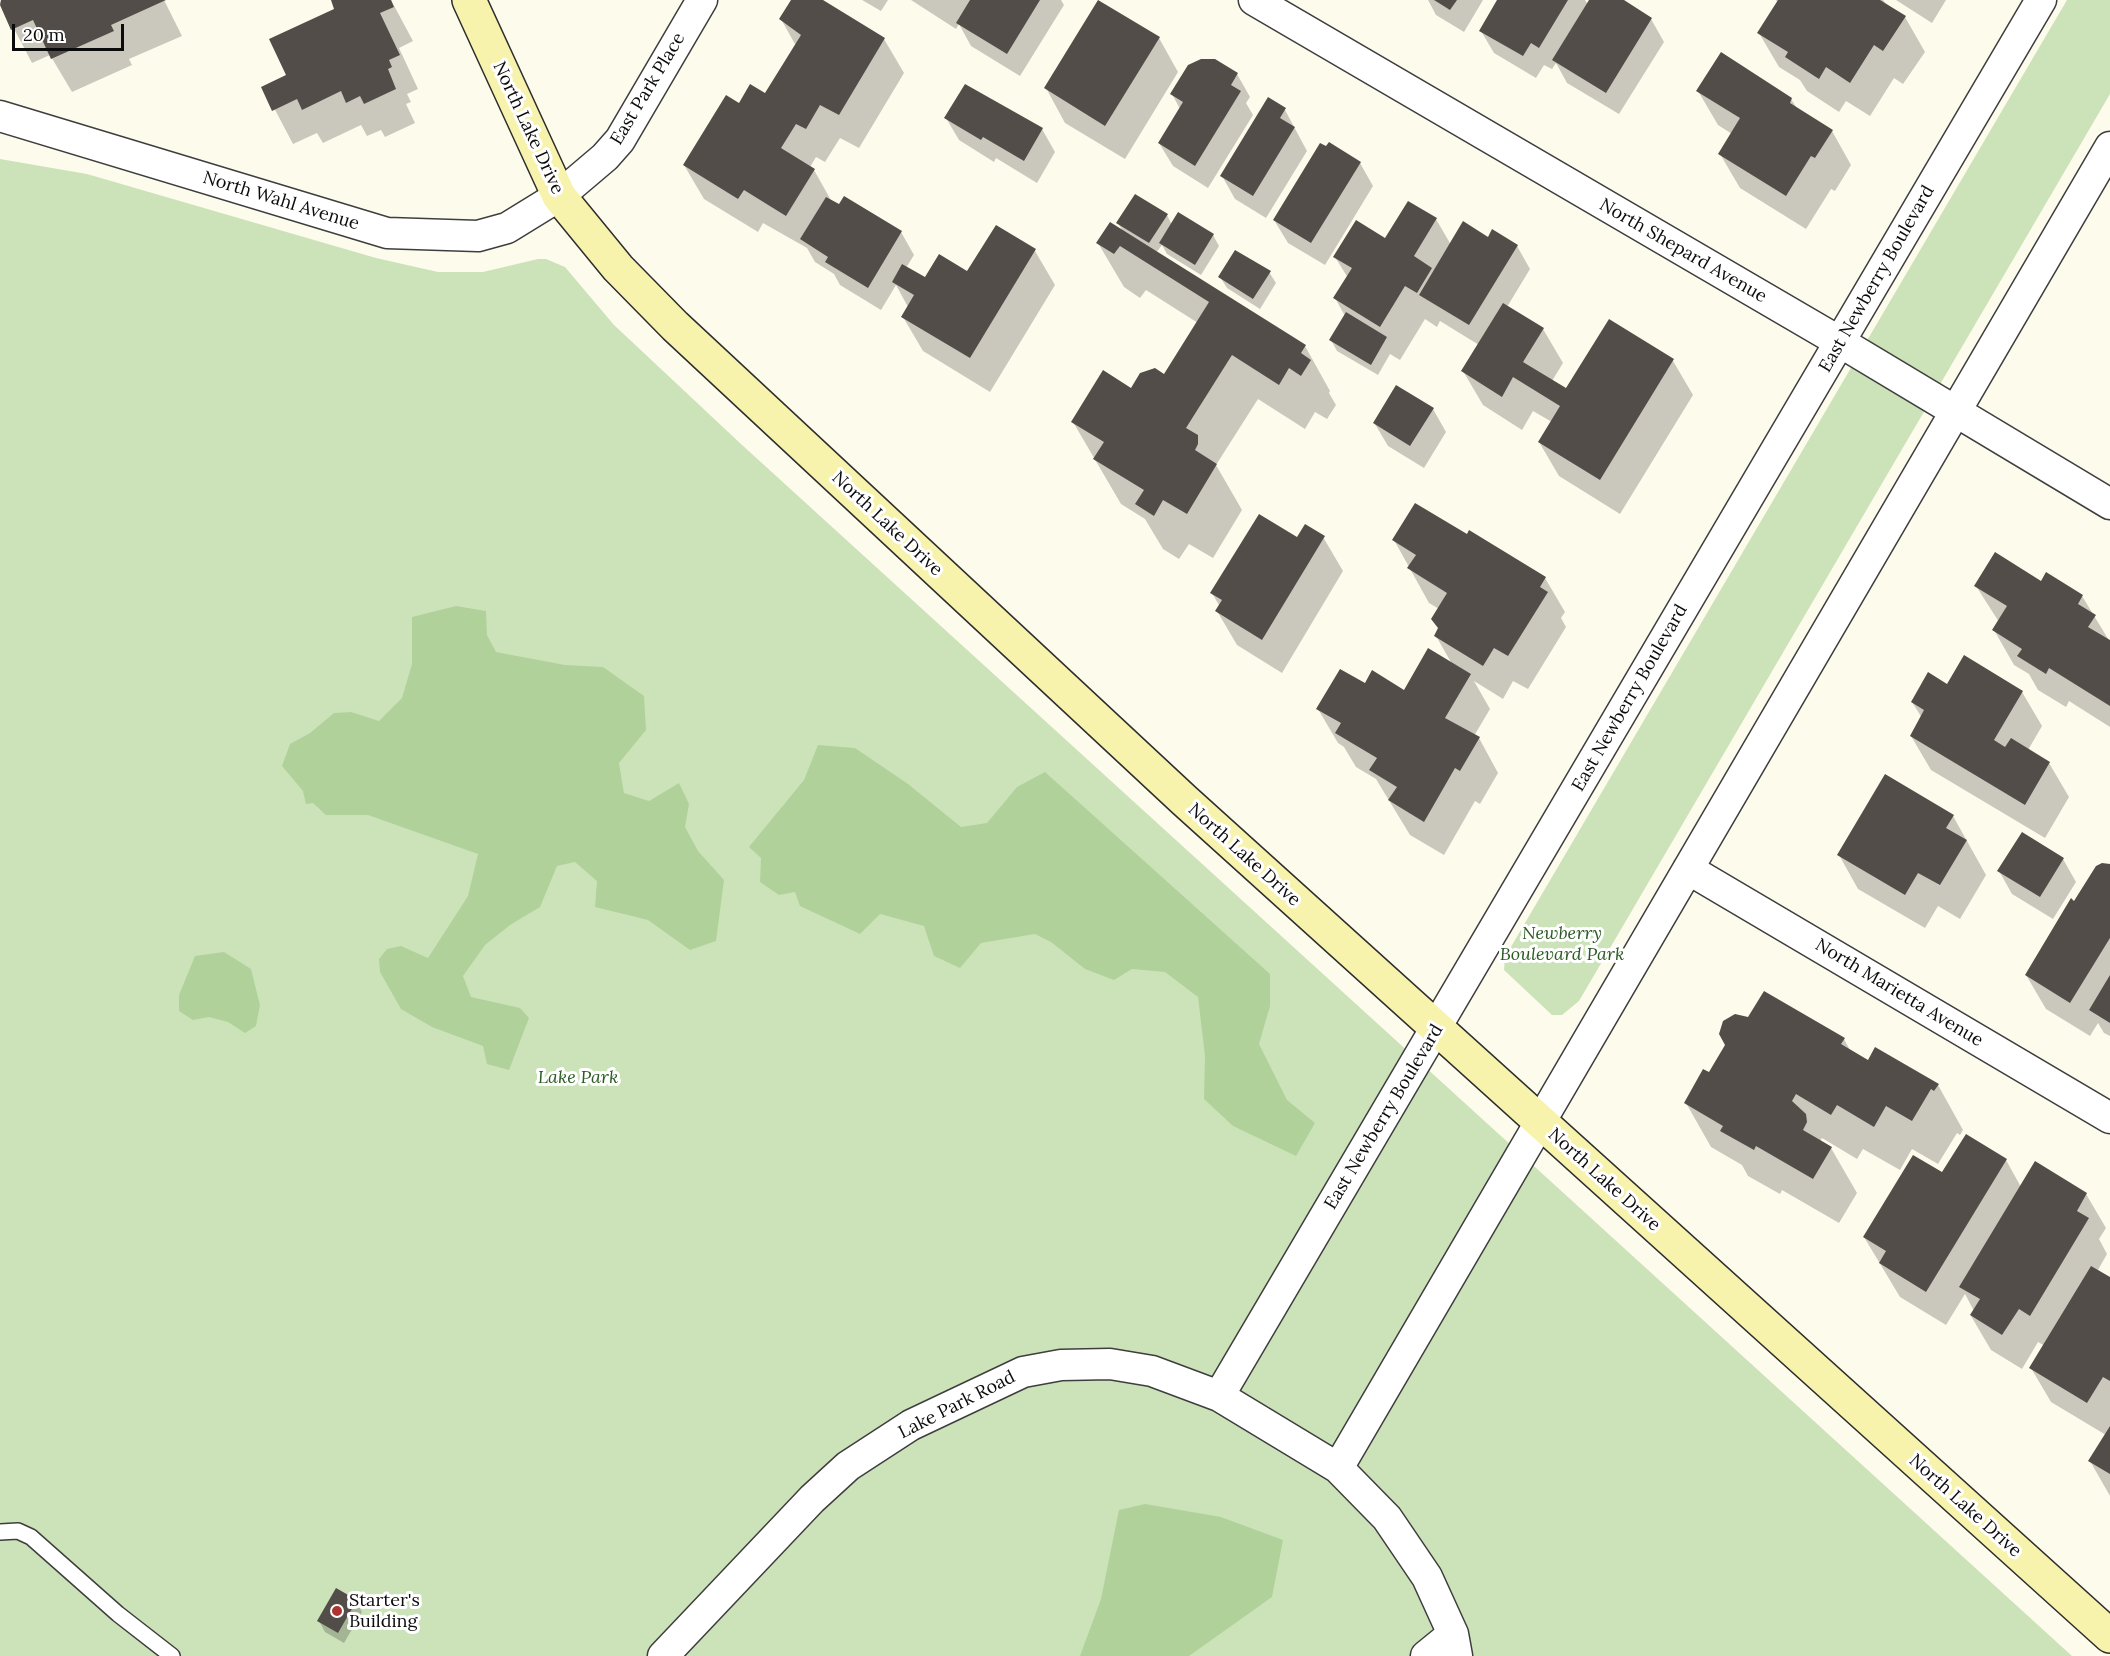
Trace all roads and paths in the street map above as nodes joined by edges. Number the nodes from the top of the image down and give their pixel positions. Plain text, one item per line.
1 (469, 0) edge
2 (702, 0) edge
3 (1254, 0) edge
4 (2041, 0) edge
5 (0, 116) edge
6 (2110, 147) edge
7 (559, 196) junction
8 (1840, 342) junction
9 (1955, 412) junction
10 (2110, 504) edge
11 (1688, 869) junction
12 (1436, 1029) junction
13 (2110, 1118) edge
14 (1540, 1122) junction
15 (1219, 1396) junction
16 (1338, 1468) junction
17 (0, 1532) edge
18 (2110, 1636) edge
19 (1455, 1645) edge
20 (172, 1656) edge
21 (663, 1656) edge
22 (1426, 1656) edge

1 - 7 main road, North Lake Drive
2 - 7 street, East Park Place
3 - 8 street, North Shepard Avenue
4 - 8 street, East Newberry Boulevard
5 - 7 street, North Wahl Avenue
6 - 9 street
7 - 12 main road, North Lake Drive
8 - 9 street, North Shepard Avenue
8 - 12 street, East Newberry Boulevard
9 - 10 street, North Shepard Avenue
9 - 11 street
11 - 13 street, North Marietta Avenue
11 - 14 street
12 - 14 main road, North Lake Drive
12 - 15 street, East Newberry Boulevard
14 - 16 street
14 - 18 main road, North Lake Drive
15 - 16 street, Lake Park Road
15 - 21 street, Lake Park Road
16 - 19 street, Lake Park Road
17 - 20 lane
19 - 22 street

